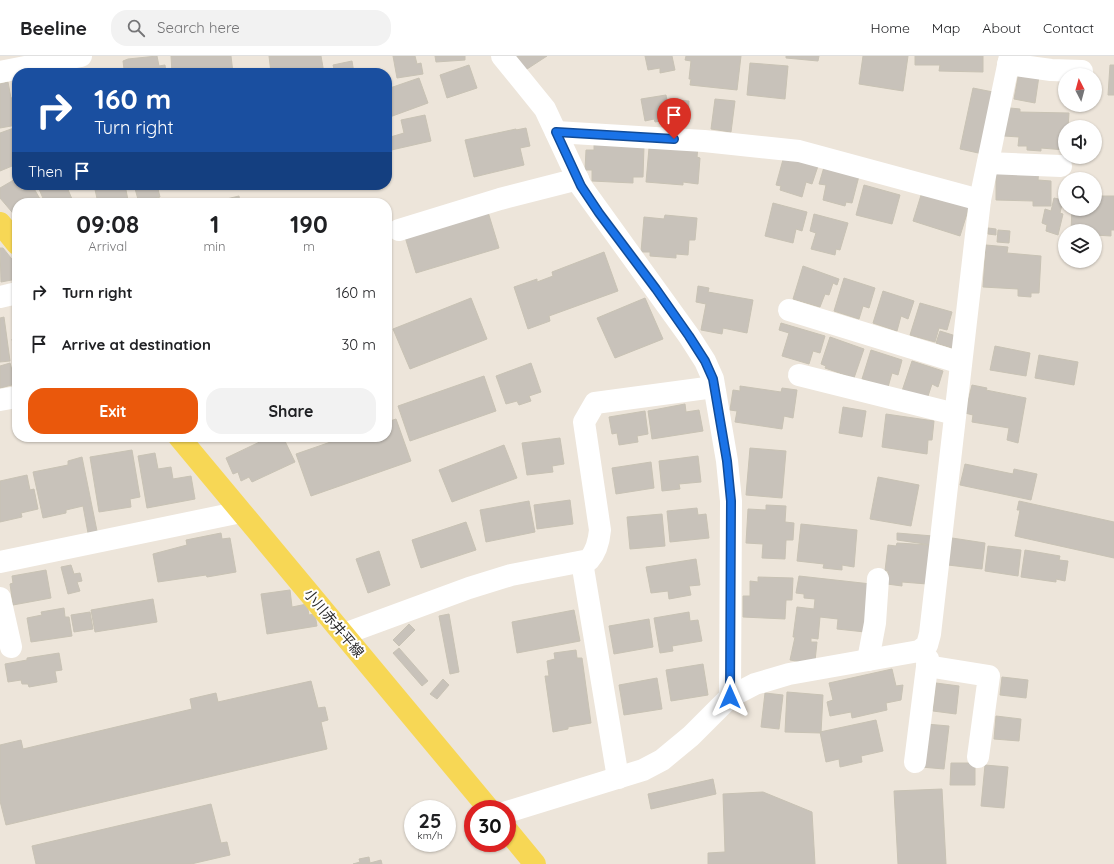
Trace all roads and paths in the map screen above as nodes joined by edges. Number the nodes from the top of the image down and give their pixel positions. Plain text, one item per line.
1 (81, 56) edge
2 (502, 56) edge
3 (1009, 60) edge
4 (20, 68) edge
5 (12, 70) edge
6 (1058, 70) edge
7 (0, 72) edge
8 (556, 132) junction
9 (988, 163) junction
10 (1062, 166) dead end
11 (578, 179) junction
12 (980, 200) junction
13 (0, 223) edge
14 (399, 230) dead end
15 (12, 238) edge
16 (12, 294) edge
17 (0, 297) edge
18 (789, 310) dead end
19 (961, 363) junction
20 (799, 375) dead end
21 (714, 387) junction
22 (955, 414) junction
23 (183, 442) edge
24 (241, 512) junction
25 (0, 562) edge
26 (582, 562) junction
27 (878, 579) dead end
28 (0, 598) edge
29 (344, 634) junction
30 (10, 647) dead end
31 (923, 658) junction
32 (868, 660) junction
33 (730, 697) junction
34 (978, 757) dead end
35 (915, 762) dead end
36 (618, 778) junction
37 (482, 800) edge
38 (516, 809) edge
39 (516, 841) edge
40 (535, 864) edge

1 - 4 street
2 - 8 street
3 - 6 street
3 - 9 street
5 - 7 street
8 - 11 street
8 - 12 street
9 - 10 street
9 - 12 street
11 - 14 street
11 - 21 street
12 - 19 street
13 - 15 main road
16 - 17 street
18 - 19 street
19 - 22 street
20 - 22 street
21 - 26 street
21 - 33 street
22 - 31 street
23 - 24 main road, 小川赤井平線
24 - 25 street
24 - 29 main road, 小川赤井平線
26 - 29 street
26 - 36 street
27 - 32 street
28 - 30 street
29 - 37 main road, 小川赤井平線
31 - 32 street
31 - 34 street
31 - 35 street
32 - 33 street
33 - 36 street
36 - 38 street
39 - 40 main road

